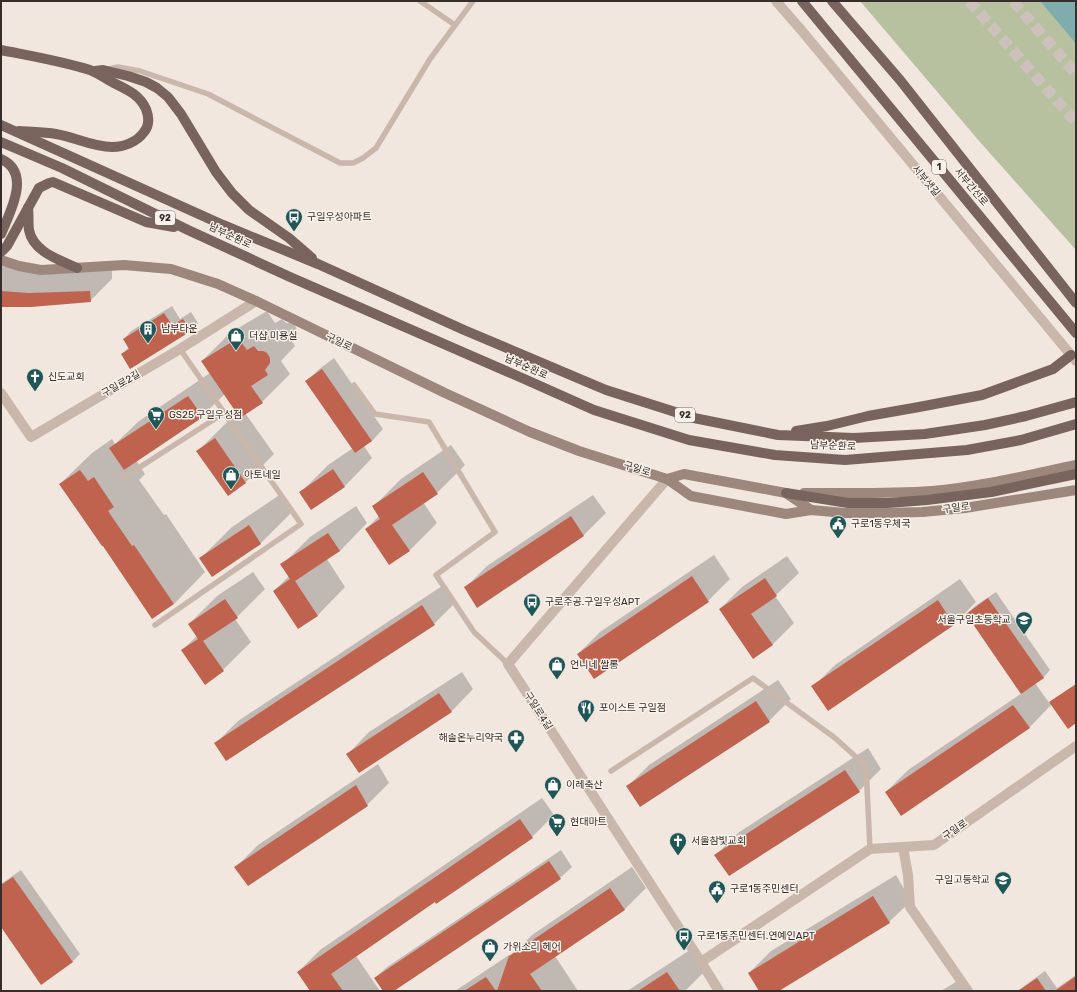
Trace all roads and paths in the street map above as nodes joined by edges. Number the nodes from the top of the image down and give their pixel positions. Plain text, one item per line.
1 (420, 1) edge
2 (473, 1) edge
3 (776, 1) edge
4 (802, 1) edge
5 (832, 1) edge
6 (455, 25) junction
7 (1, 50) edge
8 (103, 70) junction
9 (91, 71) junction
10 (1, 125) edge
11 (11, 130) junction
12 (1, 142) edge
13 (1, 159) edge
14 (28, 208) junction
15 (4, 223) edge
16 (188, 230) junction
17 (1, 234) edge
18 (1, 252) edge
19 (1, 260) edge
20 (318, 264) junction
21 (77, 268) junction
22 (256, 301) junction
23 (1076, 303) edge
24 (1076, 333) edge
25 (180, 349) junction
26 (1073, 358) edge
27 (354, 385) dead end
28 (1, 393) edge
29 (1076, 402) edge
30 (224, 413) junction
31 (1076, 424) edge
32 (778, 435) junction
33 (1076, 465) edge
34 (1076, 474) edge
35 (123, 478) dead end
36 (667, 479) junction
37 (1076, 490) edge
38 (786, 493) junction
39 (811, 510) junction
40 (156, 625) dead end
41 (508, 664) junction
42 (1076, 746) edge
43 (612, 772) dead end
44 (903, 847) junction
45 (870, 849) junction
46 (701, 962) junction
47 (719, 991) edge
48 (968, 991) edge

1 - 6 lane
2 - 6 lane
3 - 26 street, 서부샛길
4 - 24 main road, 서부간선로 / 1
5 - 23 main road, 서부간선로 / 1
6 - 8 lane
7 - 9 main road
8 - 9 main road
8 - 20 main road
9 - 11 main road
10 - 11 main road, 남부순환로 / 92
11 - 20 main road, 남부순환로 / 92
12 - 16 main road, 남부순환로 / 92
13 - 15 main road
14 - 16 main road
14 - 18 main road
14 - 21 main road
15 - 17 main road
16 - 31 main road, 남부순환로 / 92
19 - 21 main road, 구일로
20 - 32 main road, 남부순환로 / 92
21 - 22 main road, 구일로
22 - 25 street, 구일로2길
22 - 36 main road, 구일로
25 - 28 street, 구일로2길
25 - 30 lane
26 - 32 main road
27 - 41 lane
29 - 32 main road, 남부순환로 / 92
30 - 35 lane
30 - 40 lane
33 - 38 main road
34 - 38 main road
36 - 38 main road, 구일로
36 - 39 main road, 구일로
36 - 41 street
37 - 39 main road, 구일로
38 - 39 main road, 구일로
41 - 46 street, 구일로4길
42 - 44 street, 구일로
43 - 45 lane
44 - 45 street, 구일로
44 - 48 street
45 - 46 street
46 - 47 street, 구일로4길

